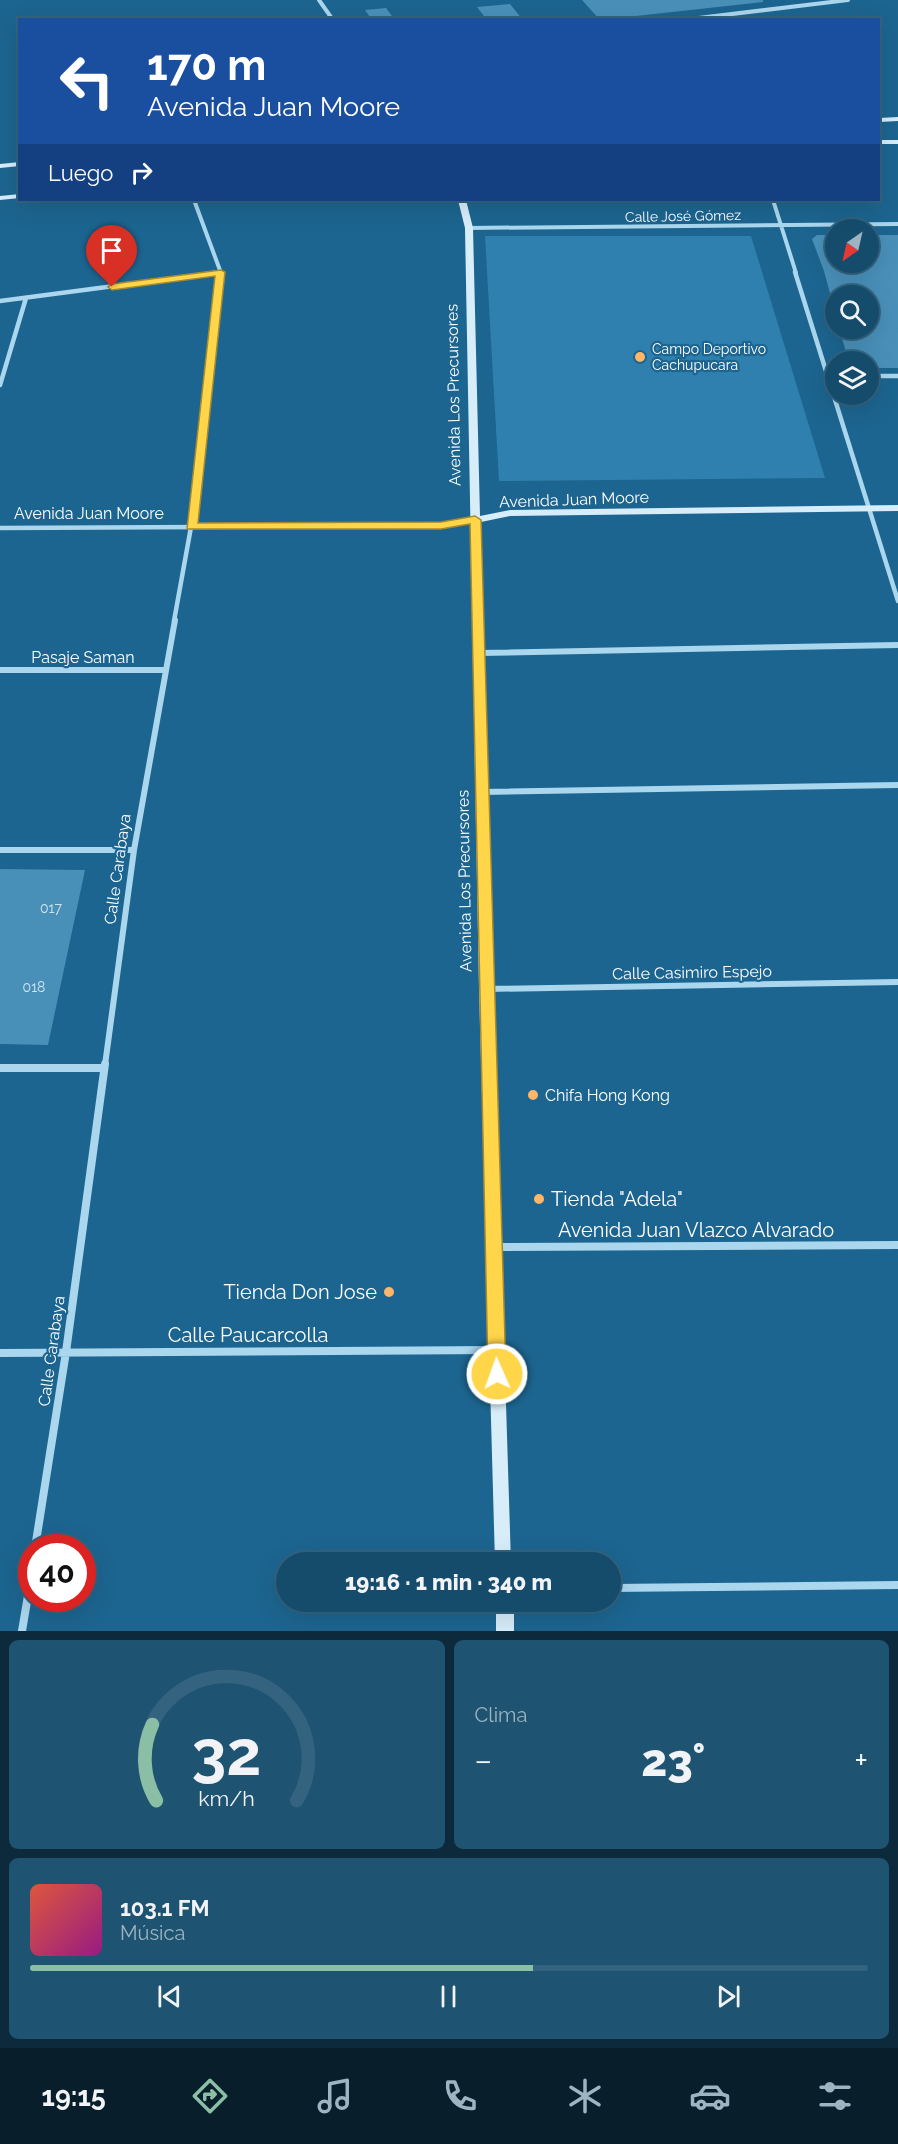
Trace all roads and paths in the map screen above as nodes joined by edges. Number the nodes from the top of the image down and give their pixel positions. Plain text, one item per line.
1 (319, 0) edge
2 (848, 0) edge
3 (332, 18) edge
4 (699, 18) edge
5 (898, 119) edge
6 (880, 120) edge
7 (880, 142) edge
8 (898, 142) edge
9 (18, 164) edge
10 (0, 165) edge
11 (18, 196) edge
12 (0, 198) edge
13 (194, 201) edge
14 (462, 201) edge
15 (773, 201) edge
16 (898, 224) edge
17 (780, 226) junction
18 (469, 228) junction
19 (221, 272) junction
20 (26, 298) junction
21 (0, 302) edge
22 (825, 373) edge
23 (879, 376) edge
24 (898, 376) edge
25 (0, 384) edge
26 (836, 405) edge
27 (871, 508) junction
28 (898, 508) edge
29 (475, 520) junction
30 (191, 527) junction
31 (0, 528) edge
32 (898, 601) edge
33 (898, 645) edge
34 (478, 653) junction
35 (0, 670) edge
36 (166, 670) junction
37 (898, 785) edge
38 (481, 792) junction
39 (0, 850) edge
40 (134, 850) junction
41 (898, 982) edge
42 (486, 989) junction
43 (0, 1068) edge
44 (104, 1068) junction
45 (898, 1245) edge
46 (494, 1247) junction
47 (497, 1350) junction
48 (66, 1352) junction
49 (0, 1353) edge
50 (37, 1534) edge
51 (503, 1552) edge
52 (898, 1585) edge
53 (621, 1588) edge
54 (25, 1612) edge
55 (505, 1612) edge
56 (22, 1631) edge
57 (506, 1631) edge

1 - 3 street
2 - 4 street
5 - 6 street
7 - 8 street
9 - 10 street
11 - 12 street
13 - 19 street, Calle Carabaya
14 - 18 street, Avenida Los Precursores
15 - 17 street
16 - 17 street, Calle José Gómez
17 - 18 street, Calle José Gómez
17 - 22 street
18 - 29 street, Avenida Los Precursores
19 - 20 street
19 - 30 street, Calle Carabaya
20 - 21 street
20 - 25 street
23 - 24 street
26 - 27 street
27 - 28 street, Avenida Juan Moore
27 - 29 street, Avenida Juan Moore
27 - 32 street
29 - 30 street, Avenida Juan Moore
29 - 34 street, Avenida Los Precursores
30 - 31 street, Avenida Juan Moore
30 - 36 street, Calle Carabaya
33 - 34 street
34 - 38 street, Avenida Los Precursores
35 - 36 street, Pasaje Saman
36 - 40 street, Calle Carabaya
37 - 38 street
38 - 42 street, Avenida Los Precursores
39 - 40 street
40 - 44 street, Calle Carabaya
41 - 42 street, Calle Casimiro Espejo
42 - 46 street, Avenida Los Precursores
43 - 44 street
44 - 48 street, Calle Carabaya
45 - 46 street, Avenida Juan Vlazco Alvarado
46 - 47 street, Avenida Los Precursores
47 - 48 street, Calle Paucarcolla
47 - 51 street, Avenida Los Precursores
48 - 49 street, Calle Paucarcolla
48 - 50 street, Calle Carabaya
52 - 53 street
54 - 56 street
55 - 57 street

